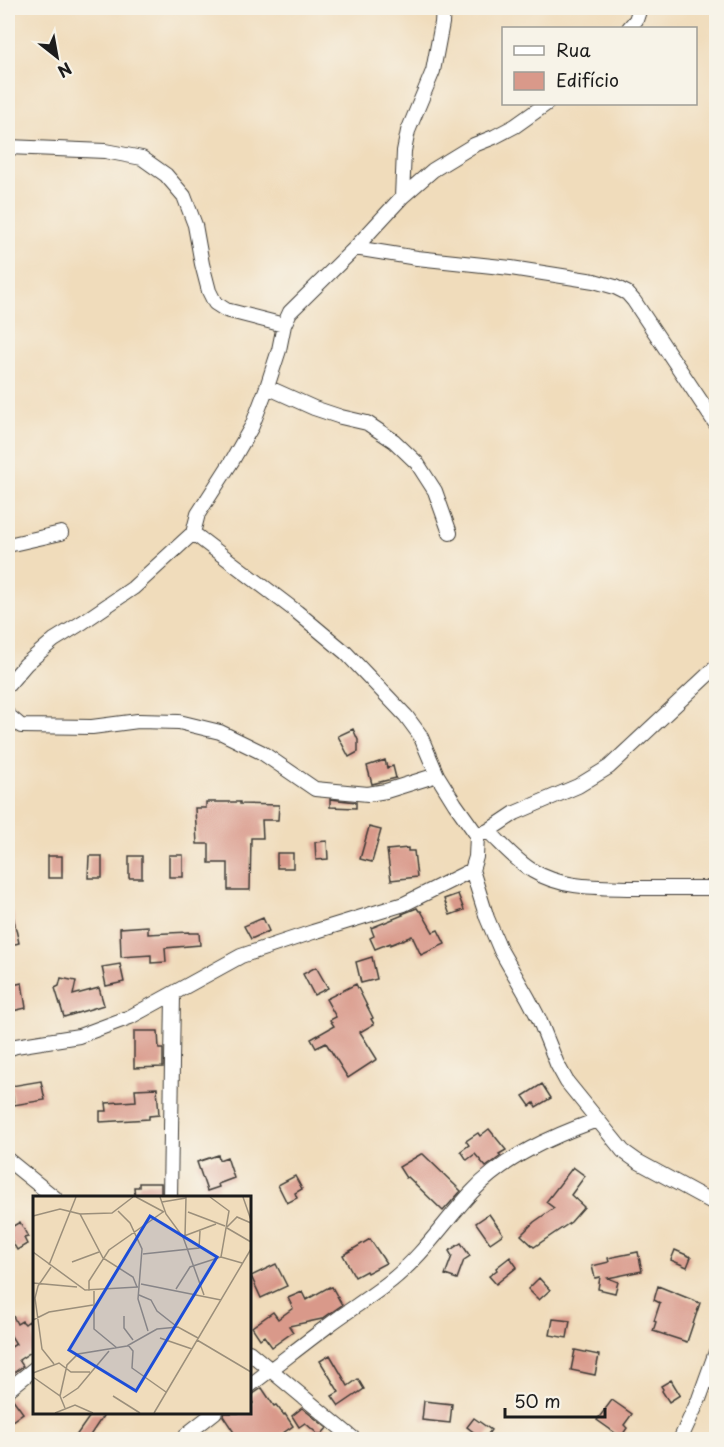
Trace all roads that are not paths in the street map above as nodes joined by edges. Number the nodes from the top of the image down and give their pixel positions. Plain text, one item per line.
1 (443, 8) edge
2 (640, 8) edge
3 (629, 27) edge
4 (545, 105) edge
5 (8, 147) edge
6 (402, 197) junction
7 (355, 248) junction
8 (284, 325) junction
9 (267, 387) junction
10 (717, 424) edge
11 (61, 533) dead end
12 (193, 533) junction
13 (450, 533) dead end
14 (8, 545) edge
15 (717, 666) edge
16 (8, 685) edge
17 (8, 715) edge
18 (437, 775) junction
19 (483, 833) junction
20 (472, 870) junction
21 (717, 888) edge
22 (173, 995) junction
23 (8, 1049) edge
24 (597, 1120) junction
25 (8, 1160) edge
26 (53, 1196) edge
27 (170, 1196) edge
28 (717, 1204) edge
29 (717, 1352) edge
30 (250, 1353) edge
31 (33, 1370) edge
32 (271, 1370) junction
33 (250, 1385) edge
34 (8, 1390) edge
35 (214, 1414) edge
36 (184, 1440) edge
37 (355, 1440) edge
38 (680, 1440) edge

1 - 6 street
2 - 3 street
4 - 6 street
5 - 8 street
6 - 7 street
7 - 8 street
7 - 10 street
8 - 9 street
9 - 12 street
9 - 13 street
11 - 14 street
12 - 16 street
12 - 18 street
15 - 19 street
17 - 18 street
18 - 19 street
19 - 20 street
19 - 21 street
20 - 22 street
20 - 24 street
22 - 23 street
22 - 27 street
24 - 28 street
24 - 32 street
25 - 26 street
29 - 38 street
30 - 32 street
31 - 34 street
32 - 33 street
32 - 37 street
35 - 36 street

